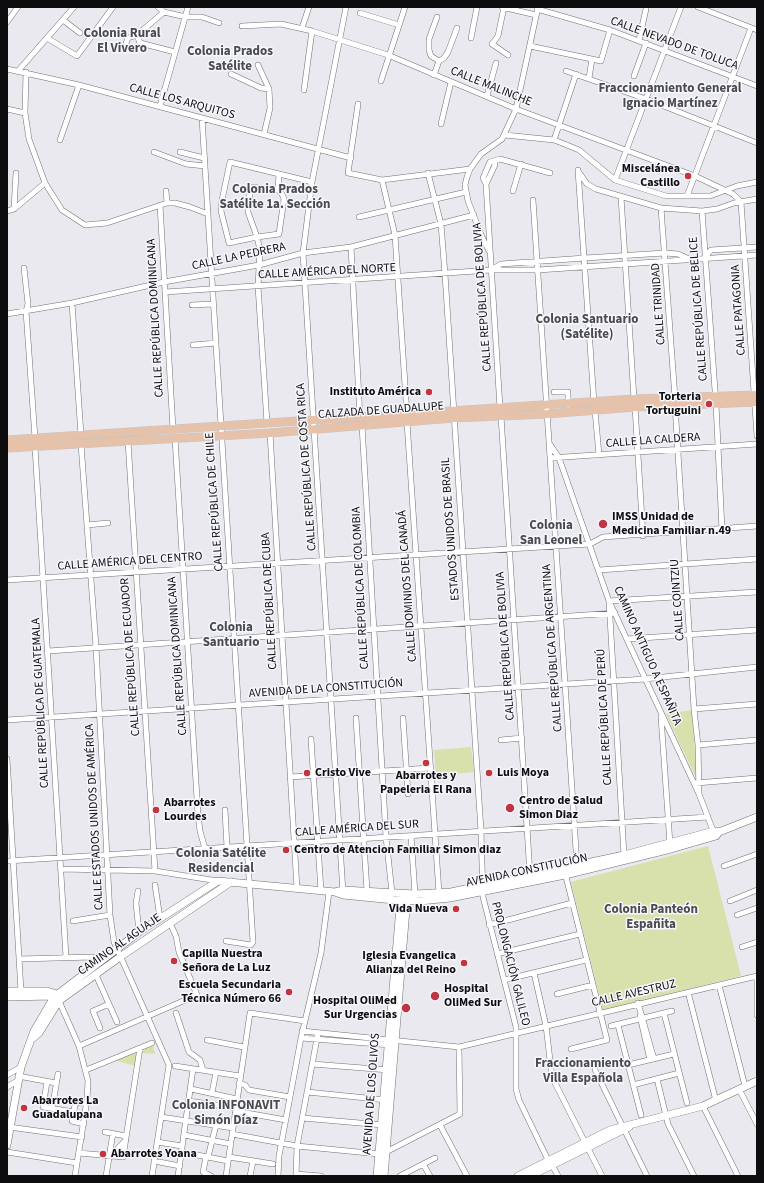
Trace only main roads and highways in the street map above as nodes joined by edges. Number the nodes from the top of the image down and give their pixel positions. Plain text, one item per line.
1 (756, 398) edge
2 (595, 407) junction
3 (547, 410) junction
4 (314, 424) junction
5 (174, 434) junction
6 (7, 440) edge
7 (35, 442) junction
8 (7, 448) edge
9 (757, 818) edge
10 (716, 833) junction
11 (565, 872) junction
12 (218, 881) joint
13 (231, 882) junction
14 (483, 888) junction
15 (343, 893) junction
16 (406, 896) junction
17 (7, 992) edge
18 (7, 997) edge
19 (59, 999) junction
20 (757, 1081) edge
21 (7, 1145) edge
22 (382, 1153) junction
23 (550, 1162) junction
24 (377, 1176) edge
25 (384, 1176) edge
26 (518, 1176) edge
27 (530, 1176) edge

1 - 2 main road, CALZADA DE GUADALUPE
2 - 3 main road, CALZADA DE GUADALUPE
2 - 3 main road, CALZADA DE GUADALUPE
3 - 4 main road, CALZADA DE GUADALUPE
4 - 5 main road, CALZADA DE GUADALUPE
4 - 5 main road, CALZADA DE GUADALUPE
5 - 7 main road, CALZADA DE GUADALUPE
5 - 7 main road, CALZADA DE GUADALUPE
6 - 7 main road, CALZADA DE GUADALUPE
7 - 8 main road, CALZADA DE GUADALUPE
9 - 10 main road, AVENIDA CONSTITUCIÓN
10 - 11 main road, AVENIDA CONSTITUCIÓN
10 - 11 main road, AVENIDA CONSTITUCIÓN
11 - 14 main road, AVENIDA CONSTITUCIÓN
11 - 14 main road, AVENIDA CONSTITUCIÓN
12 - 13 main road, AVENIDA CONSTITUCIÓN
12 - 19 main road, CAMINO AL AGUAJE
13 - 15 main road, AVENIDA CONSTITUCIÓN
13 - 19 main road, CAMINO AL AGUAJE
14 - 16 main road, AVENIDA CONSTITUCIÓN
14 - 16 main road, AVENIDA CONSTITUCIÓN
15 - 16 main road, AVENIDA CONSTITUCIÓN
15 - 16 main road, AVENIDA CONSTITUCIÓN
16 - 22 main road, AVENIDA DE LOS OLIVOS
17 - 19 main road
18 - 19 main road
19 - 21 main road, CAMINO AL AGUAJE
20 - 23 main road
22 - 24 main road, AVENIDA DE LOS OLIVOS
22 - 25 main road, AVENIDA DE LOS OLIVOS
23 - 26 main road
23 - 27 main road

